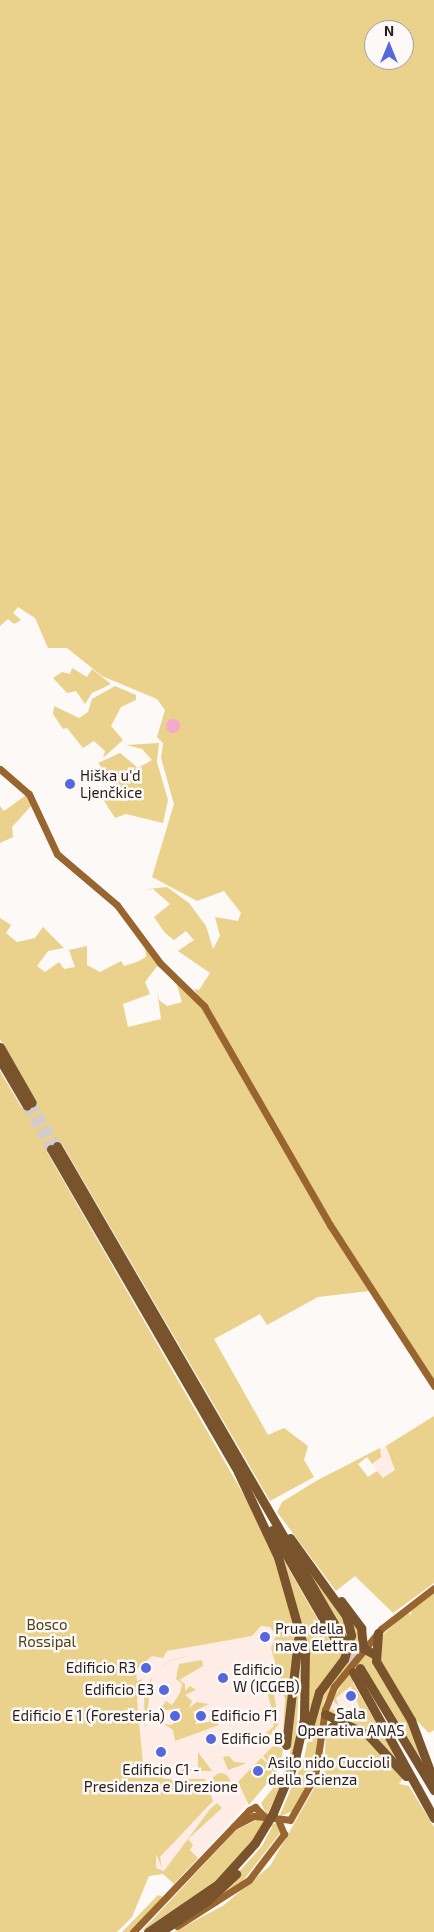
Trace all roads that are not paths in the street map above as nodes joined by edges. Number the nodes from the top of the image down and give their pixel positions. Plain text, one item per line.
1 (0, 768) edge
2 (0, 1047) edge
3 (0, 1060) edge
4 (54, 1147) tunnel mouth
5 (434, 1386) edge
6 (240, 1468) junction
7 (317, 1575) junction
8 (434, 1588) edge
9 (297, 1614) junction
10 (361, 1628) junction
11 (379, 1630) junction
12 (363, 1648) junction
13 (374, 1654) junction
14 (325, 1714) junction
15 (338, 1722) junction
16 (323, 1734) junction
17 (286, 1745) dead end
18 (434, 1782) edge
19 (434, 1790) edge
20 (297, 1810) junction
21 (434, 1818) edge
22 (272, 1820) junction
23 (284, 1834) junction
24 (133, 1932) edge
25 (148, 1932) edge
26 (160, 1932) edge
27 (166, 1932) edge

1 - 5 main road
2 - 3 highway
4 - 6 highway
6 - 6 highway
6 - 7 highway
6 - 9 highway
7 - 10 highway
7 - 22 highway
8 - 11 main road
9 - 17 highway
9 - 22 highway
10 - 11 highway
10 - 12 highway
11 - 12 main road
11 - 13 highway
12 - 13 highway
12 - 14 main road
13 - 18 highway
14 - 15 highway
14 - 16 main road
15 - 16 highway
15 - 21 highway
16 - 20 main road
19 - 21 highway
20 - 22 main road
20 - 23 main road
22 - 23 main road
22 - 24 main road
22 - 25 highway
22 - 26 highway
23 - 27 main road

